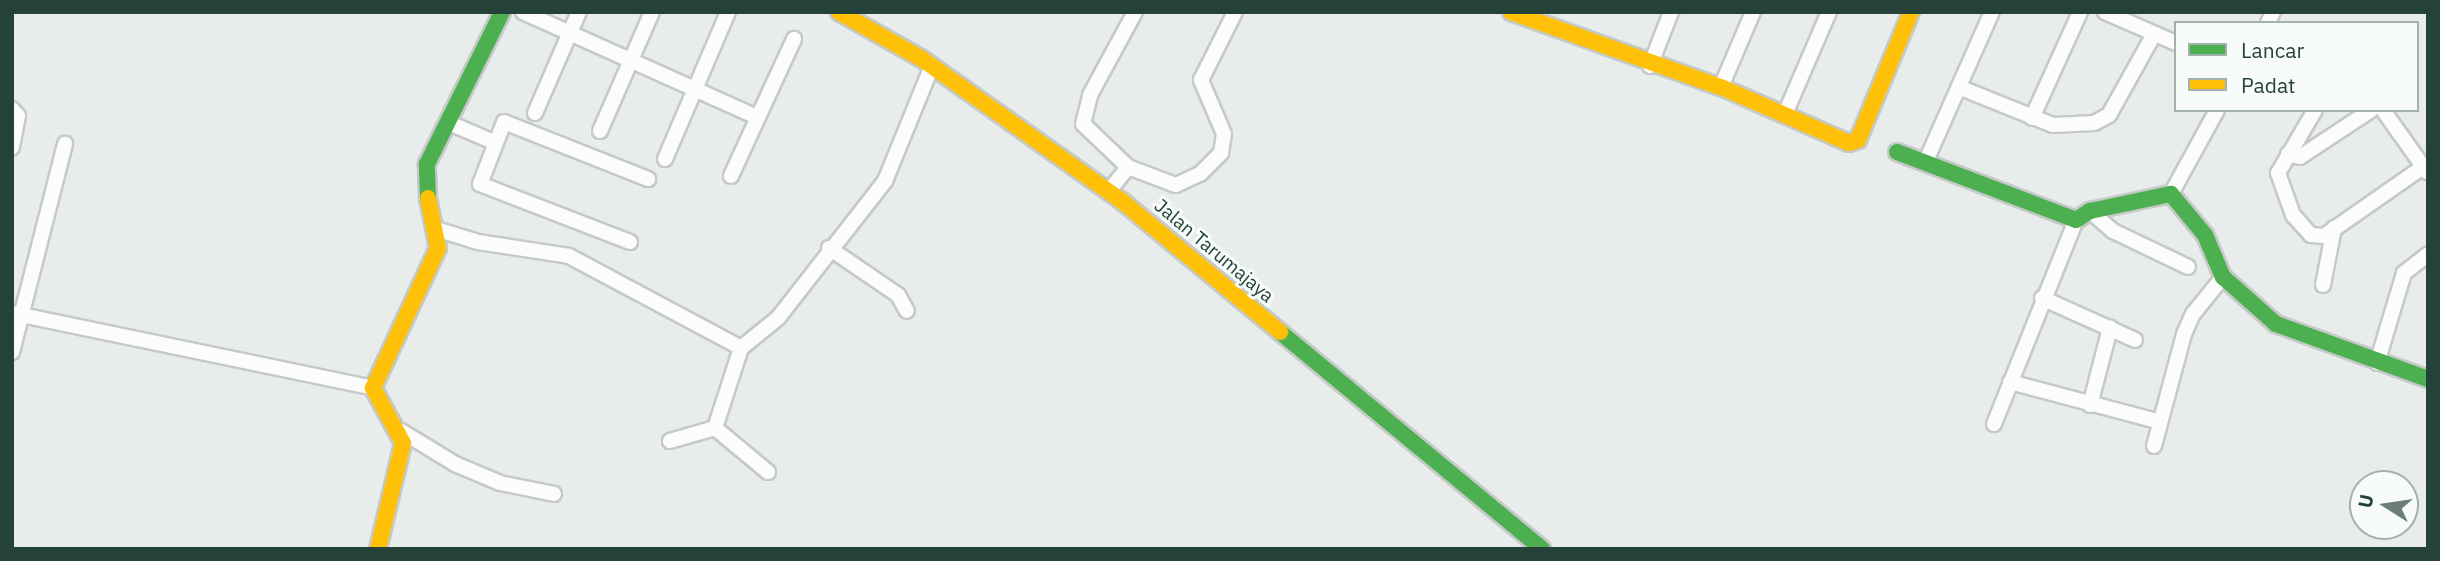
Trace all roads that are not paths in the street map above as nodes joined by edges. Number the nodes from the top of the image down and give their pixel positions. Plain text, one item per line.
1 (502, 12) edge
2 (523, 12) edge
3 (579, 12) edge
4 (652, 12) edge
5 (728, 12) edge
6 (839, 12) edge
7 (1135, 12) edge
8 (1235, 12) edge
9 (1511, 12) edge
10 (1671, 12) edge
11 (1753, 12) edge
12 (1829, 12) edge
13 (1911, 12) edge
14 (1992, 12) edge
15 (2080, 12) edge
16 (2105, 12) edge
17 (2154, 34) junction
18 (569, 36) junction
19 (794, 39) dead end
20 (2174, 42) edge
21 (632, 62) junction
22 (1650, 65) junction
23 (932, 66) junction
24 (1721, 87) junction
25 (1961, 88) junction
26 (694, 89) junction
27 (12, 109) edge
28 (2216, 112) edge
29 (2314, 112) edge
30 (2368, 112) edge
31 (2384, 112) edge
32 (534, 114) dead end
33 (1785, 114) junction
34 (757, 117) junction
35 (2032, 118) junction
36 (447, 122) junction
37 (600, 131) dead end
38 (65, 144) dead end
39 (496, 144) junction
40 (12, 147) edge
41 (1897, 152) dead end
42 (2288, 154) junction
43 (665, 159) dead end
44 (1925, 163) junction
45 (1128, 167) junction
46 (2425, 170) edge
47 (731, 176) dead end
48 (648, 179) dead end
49 (1108, 192) junction
50 (2171, 194) junction
51 (2083, 215) junction
52 (2334, 228) junction
53 (436, 229) junction
54 (630, 242) dead end
55 (829, 248) junction
56 (2428, 254) edge
57 (2188, 267) dead end
58 (2223, 276) junction
59 (2323, 285) dead end
60 (2042, 298) junction
61 (907, 311) dead end
62 (17, 314) edge
63 (2110, 328) junction
64 (2135, 340) dead end
65 (740, 348) junction
66 (12, 352) edge
67 (2377, 363) junction
68 (2428, 379) edge
69 (2010, 382) junction
70 (373, 388) junction
71 (2090, 405) junction
72 (2160, 422) junction
73 (1994, 424) dead end
74 (715, 428) junction
75 (401, 430) junction
76 (670, 441) dead end
77 (2154, 446) dead end
78 (768, 472) dead end
79 (554, 494) dead end
80 (378, 549) edge
81 (1542, 549) edge

1 - 36 street
2 - 18 street
3 - 18 street
4 - 21 street
5 - 26 street
6 - 23 street, Jalan Tarumajaya
7 - 45 street
8 - 45 street
9 - 22 street
10 - 22 street
11 - 24 street
12 - 33 street
13 - 33 street
14 - 25 street
15 - 35 street
16 - 17 street
17 - 20 street
17 - 35 street
18 - 21 street
18 - 32 street
19 - 34 street
21 - 26 street
21 - 37 street
22 - 24 street
23 - 49 street, Jalan Tarumajaya
23 - 55 street
24 - 33 street
25 - 35 street
25 - 44 street
26 - 34 street
26 - 43 street
27 - 40 street
28 - 50 street
29 - 42 street
30 - 42 street
31 - 46 street
34 - 47 street
36 - 39 street
36 - 53 street
38 - 62 street
39 - 48 street
39 - 54 street
41 - 44 street
42 - 52 street
44 - 51 street
45 - 49 street
46 - 52 street
49 - 81 street, Jalan Tarumajaya
50 - 51 street
50 - 58 street
51 - 57 street
51 - 60 street
52 - 59 street
53 - 65 street
53 - 70 street
55 - 61 street
55 - 65 street
56 - 67 street
58 - 67 street
58 - 72 street
60 - 63 street
60 - 69 street
62 - 66 street
62 - 70 street
63 - 64 street
63 - 71 street
65 - 74 street
67 - 68 street
69 - 71 street
69 - 73 street
70 - 75 street
71 - 72 street
72 - 77 street
74 - 76 street
74 - 78 street
75 - 79 street
75 - 80 street

